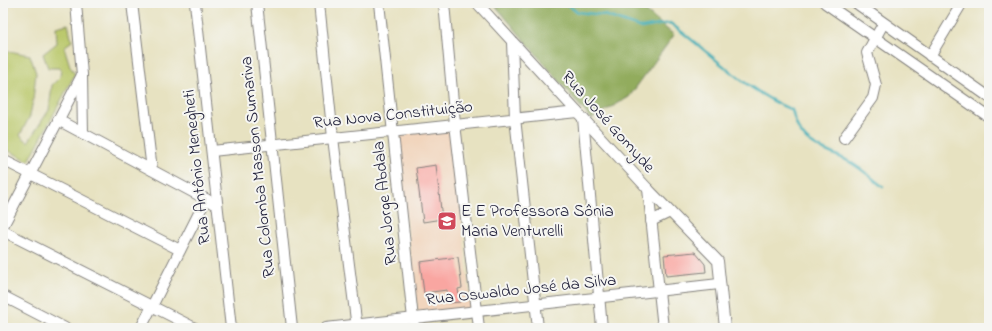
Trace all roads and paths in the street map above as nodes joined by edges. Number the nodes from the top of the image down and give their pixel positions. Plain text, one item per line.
1 (76, 3) edge
2 (132, 3) edge
3 (195, 3) edge
4 (257, 3) edge
5 (319, 3) edge
6 (379, 3) edge
7 (444, 3) edge
8 (477, 3) edge
9 (825, 3) edge
10 (856, 3) edge
11 (962, 3) edge
12 (883, 24) junction
13 (874, 38) junction
14 (512, 42) junction
15 (930, 56) junction
16 (82, 75) junction
17 (989, 97) edge
18 (580, 115) junction
19 (989, 117) edge
20 (514, 118) junction
21 (58, 120) junction
22 (455, 124) junction
23 (393, 131) junction
24 (83, 134) junction
25 (600, 136) junction
26 (333, 138) junction
27 (844, 138) dead end
28 (271, 145) junction
29 (585, 146) junction
30 (212, 151) junction
31 (3, 160) edge
32 (152, 170) junction
33 (30, 174) junction
34 (648, 189) junction
35 (206, 199) junction
36 (217, 205) junction
37 (670, 212) junction
38 (651, 221) junction
39 (3, 226) edge
40 (3, 231) edge
41 (180, 250) junction
42 (719, 284) junction
43 (659, 291) junction
44 (3, 296) edge
45 (598, 298) junction
46 (536, 304) junction
47 (152, 307) junction
48 (477, 311) junction
49 (414, 323) edge
50 (356, 326) edge
51 (65, 328) edge
52 (141, 328) edge
53 (195, 328) edge
54 (232, 328) edge
55 (292, 328) edge
56 (326, 328) edge
57 (479, 328) edge
58 (538, 328) edge
59 (602, 328) edge
60 (663, 328) edge
61 (725, 328) edge

1 - 16 street
2 - 32 street
3 - 30 street, Rua Antônio Menegheti
4 - 28 street, Rua Colomba Masson Sumariva
5 - 26 street
6 - 23 street, Rua Jorge Abdala
7 - 22 street
8 - 14 street, Rua José Gomyde
9 - 13 street
10 - 12 street
11 - 15 street
12 - 13 street
12 - 15 street
13 - 19 street
13 - 27 street
14 - 18 street, Rua José Gomyde
14 - 20 street
15 - 17 street
16 - 21 street
16 - 24 street
18 - 20 street, Rua Nova Constituição
18 - 25 street, Rua José Gomyde
18 - 29 street
20 - 22 street, Rua Nova Constituição
20 - 46 street
21 - 24 street
21 - 33 street
22 - 23 street, Rua Nova Constituição
22 - 48 street
23 - 26 street, Rua Nova Constituição
23 - 49 street, Rua Jorge Abdala
24 - 32 street
25 - 29 street
25 - 34 street, Rua José Gomyde
26 - 28 street, Rua Nova Constituição
26 - 50 street
28 - 30 street, Rua Nova Constituição
28 - 55 street, Rua Colomba Masson Sumariva
29 - 45 street
30 - 36 street, Rua Antônio Menegheti
31 - 33 street
32 - 35 street
33 - 39 street
33 - 41 street
34 - 37 street, Rua José Gomyde
34 - 38 street
35 - 36 street
35 - 41 street
36 - 54 street, Rua Antônio Menegheti
37 - 38 street
37 - 42 street, Rua José Gomyde
38 - 43 street
40 - 47 street
41 - 47 street
42 - 43 street, Rua Oswaldo José da Silva
42 - 61 street
43 - 45 street, Rua Oswaldo José da Silva
43 - 60 street
44 - 51 street
45 - 46 street, Rua Oswaldo José da Silva
45 - 59 street
46 - 48 street, Rua Oswaldo José da Silva
46 - 58 street
47 - 52 street
47 - 53 street
48 - 49 street, Rua Oswaldo José da Silva
48 - 57 street
49 - 50 street, Rua Oswaldo José da Silva
50 - 56 street, Rua Oswaldo José da Silva

